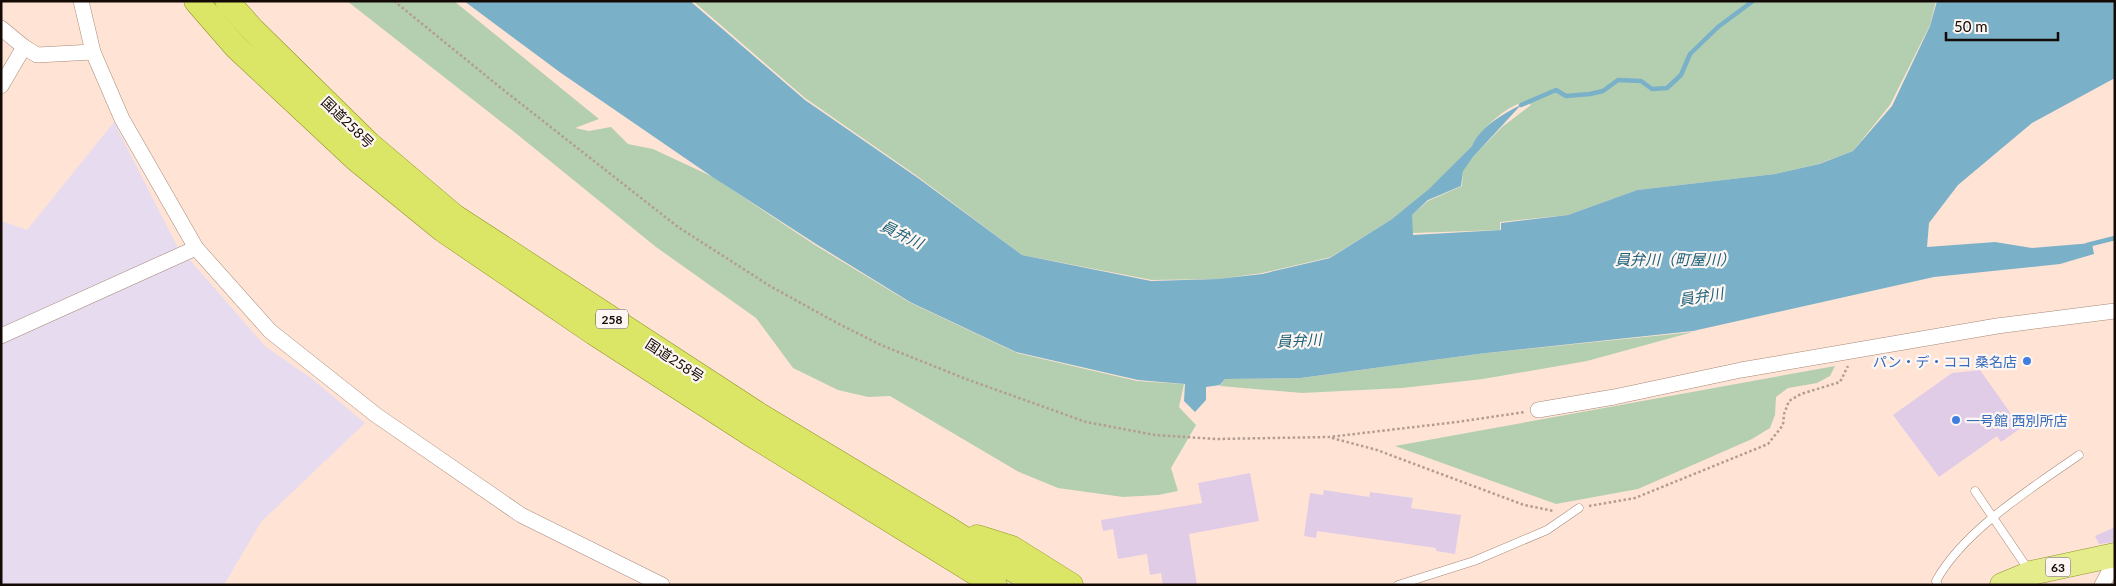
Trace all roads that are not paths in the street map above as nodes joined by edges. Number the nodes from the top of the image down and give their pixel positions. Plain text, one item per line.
1 (81, 1) edge
2 (196, 1) edge
3 (227, 1) edge
4 (1, 28) edge
5 (24, 47) junction
6 (93, 52) junction
7 (1, 86) edge
8 (196, 248) junction
9 (2115, 311) edge
10 (1, 336) edge
11 (1538, 410) road end
12 (2078, 455) dead end
13 (1975, 491) dead end
14 (859, 501) junction
15 (1579, 508) road end
16 (1992, 517) junction
17 (949, 529) junction
18 (2115, 555) edge
19 (2115, 561) edge
20 (2031, 573) junction
21 (662, 585) edge
22 (967, 585) edge
23 (995, 585) edge
24 (1037, 585) edge
25 (1071, 585) edge
26 (1398, 585) edge
27 (1938, 585) edge
28 (2002, 585) edge
29 (2102, 585) edge

1 - 6 street
2 - 14 highway, 国道258号 / 258
3 - 17 highway, 国道258号 / 258
4 - 5 street
5 - 6 street
5 - 7 street
6 - 8 street
8 - 10 street
8 - 21 street
9 - 11 street
12 - 16 lane
13 - 16 lane
14 - 22 highway
14 - 23 highway, 国道258号 / 258
15 - 26 lane
16 - 20 lane
16 - 27 lane
17 - 24 highway, 国道258号 / 258
17 - 25 highway
18 - 20 main road, 63
19 - 29 street
20 - 28 main road, 63

